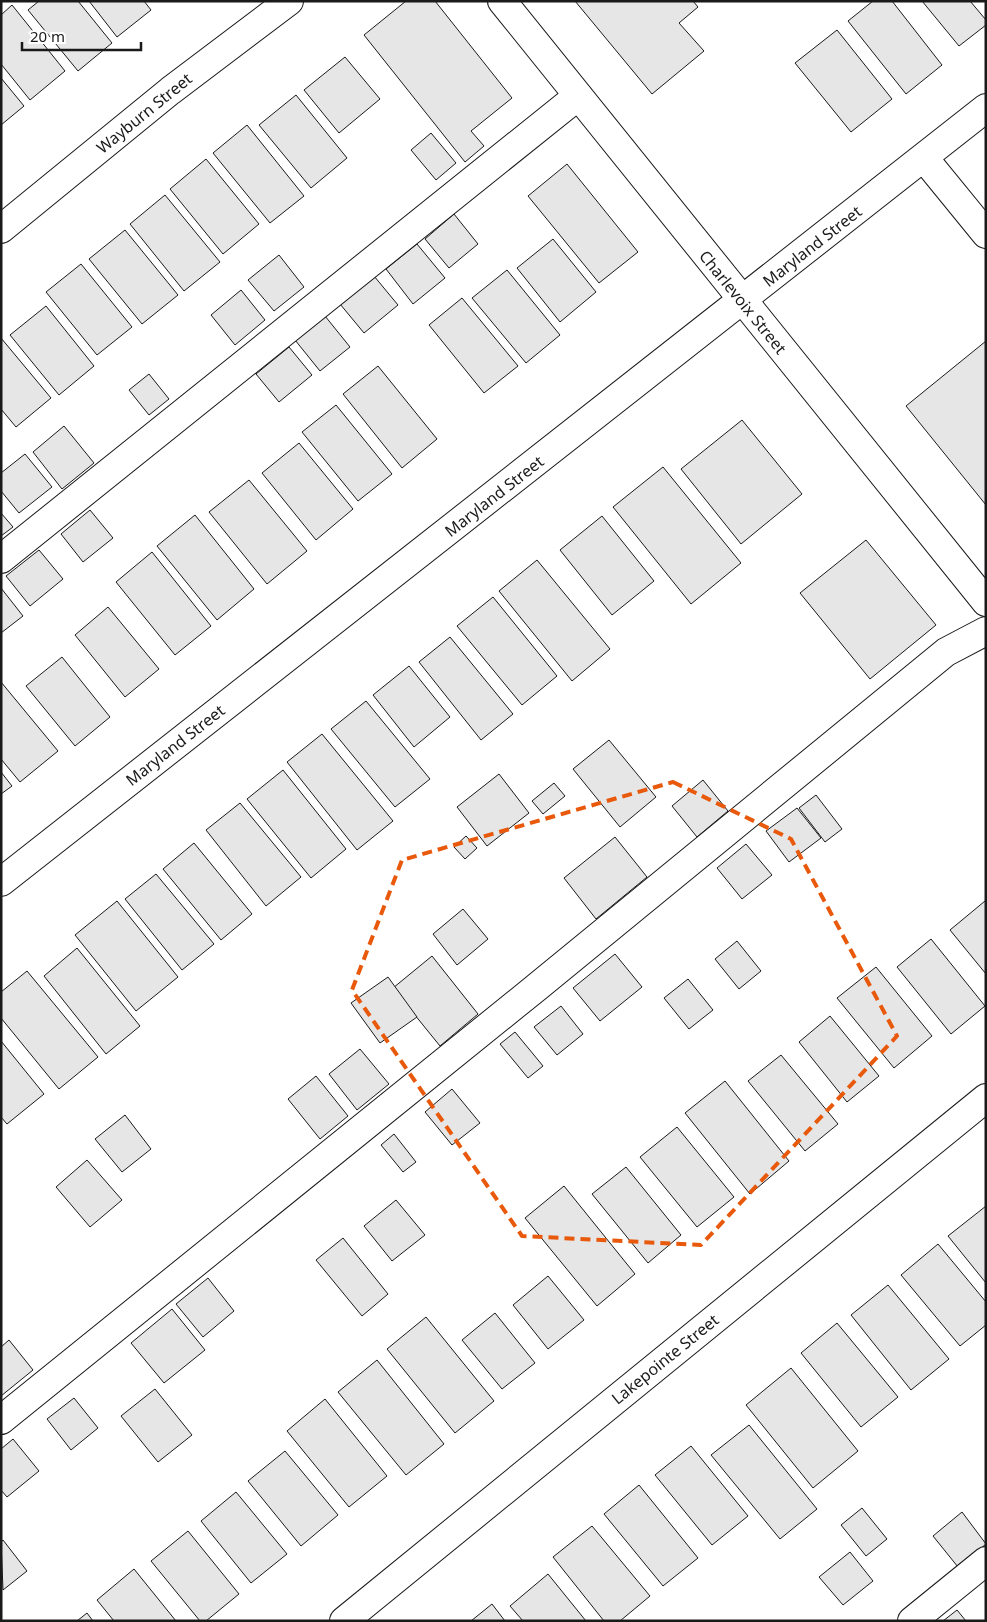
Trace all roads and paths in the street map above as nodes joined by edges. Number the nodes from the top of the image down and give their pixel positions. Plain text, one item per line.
1 (289, 1) edge
2 (502, 1) edge
3 (578, 96) junction
4 (986, 108) edge
5 (924, 158) junction
6 (1, 229) edge
7 (986, 234) edge
8 (743, 301) junction
9 (1, 559) edge
10 (986, 602) edge
11 (986, 631) edge
12 (1, 882) edge
13 (986, 1098) edge
14 (1, 1420) edge
15 (986, 1561) edge
16 (344, 1621) edge
17 (912, 1621) edge

1 - 6 street, Wayburn Street
2 - 3 street, Charlevoix Street
3 - 8 street, Charlevoix Street
3 - 9 street
4 - 5 street, Maryland Street
5 - 7 street
5 - 8 street, Maryland Street
8 - 10 street, Charlevoix Street
8 - 12 street, Maryland Street
11 - 14 street
13 - 16 street, Lakepointe Street
15 - 17 street

